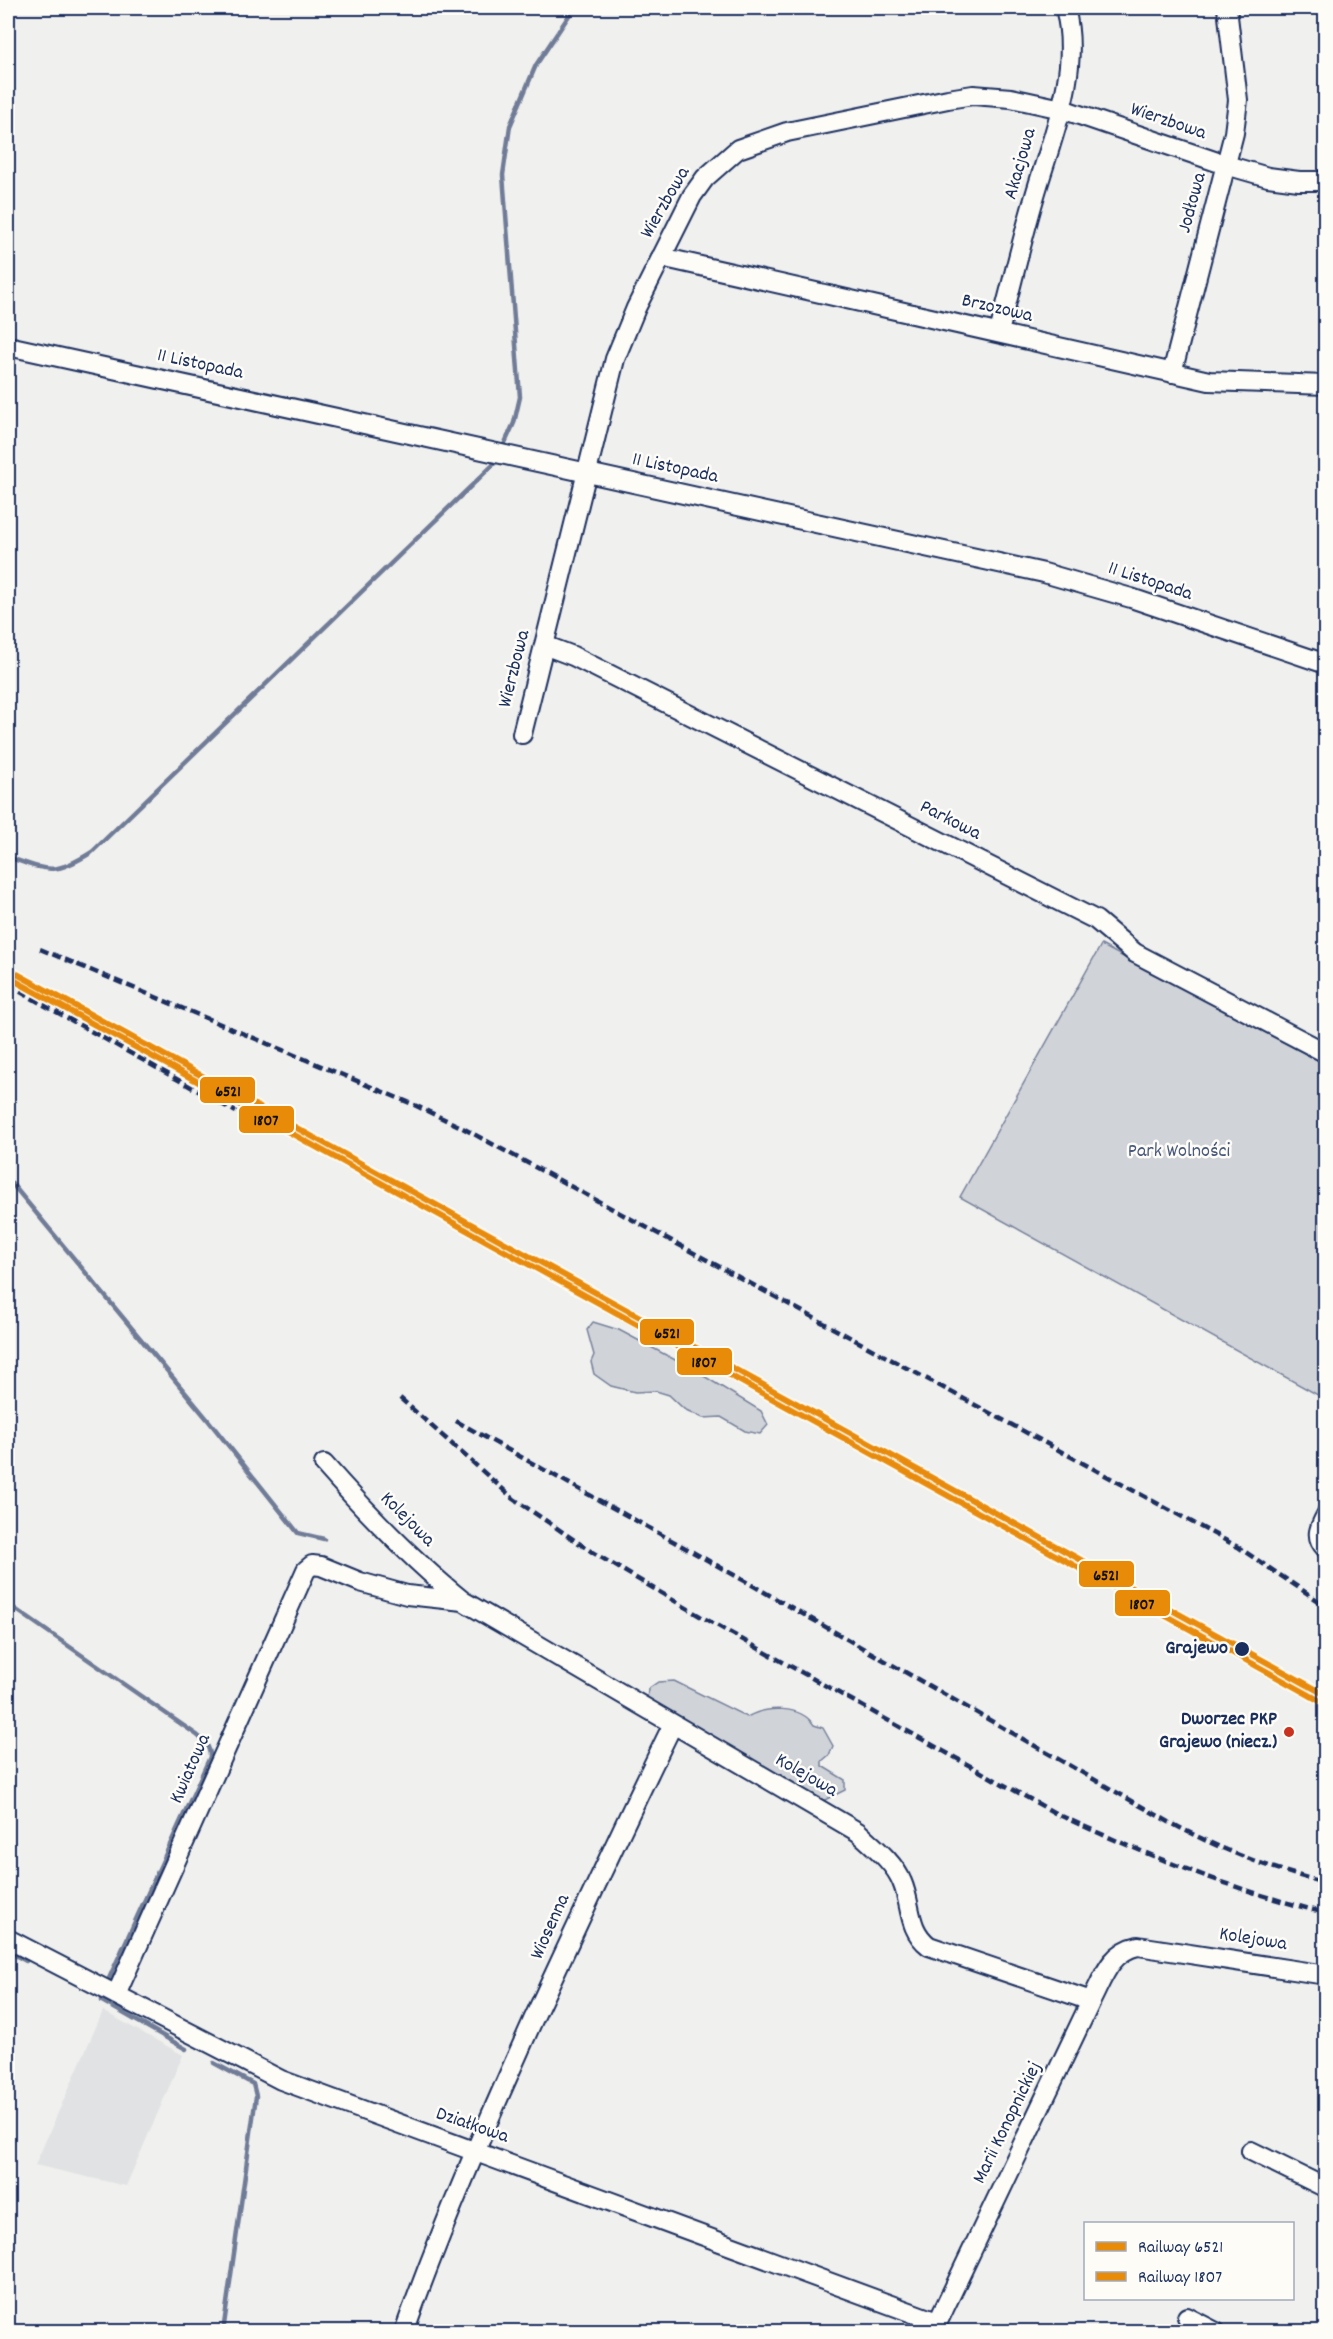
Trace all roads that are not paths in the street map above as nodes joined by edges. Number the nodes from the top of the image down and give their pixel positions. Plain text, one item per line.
1 (1065, 8) edge
2 (1227, 8) edge
3 (1062, 109) junction
4 (1226, 165) junction
5 (1326, 181) edge
6 (661, 257) junction
7 (999, 332) junction
8 (8, 345) edge
9 (1172, 373) junction
10 (1326, 385) edge
11 (586, 472) junction
12 (543, 645) junction
13 (1326, 664) edge
14 (522, 734) dead end
15 (1326, 1053) edge
16 (324, 1464) dead end
17 (1326, 1515) edge
18 (1322, 1546) edge
19 (312, 1565) joint
20 (463, 1601) junction
21 (673, 1724) junction
22 (8, 1939) edge
23 (1138, 1946) joint
24 (1326, 1975) edge
25 (116, 1995) junction
26 (1091, 2001) junction
27 (475, 2150) junction
28 (1251, 2151) dead end
29 (1326, 2188) edge
30 (1187, 2317) dead end
31 (935, 2327) edge
32 (404, 2331) edge
33 (1216, 2331) edge

1 - 3 street, Akacjowa
2 - 4 street, Jodłowa
3 - 4 street, Wierzbowa
3 - 6 street, Wierzbowa
3 - 7 street, Akacjowa
4 - 5 street, Wierzbowa
4 - 9 street, Jodłowa
6 - 7 street, Brzozowa
6 - 11 street, Wierzbowa
7 - 9 street, Brzozowa
8 - 11 street, 11 Listopada
9 - 10 street, Brzozowa
11 - 12 street, Wierzbowa
11 - 13 street, 11 Listopada
12 - 14 street, Wierzbowa
12 - 15 street, Parkowa
16 - 20 street, Kolejowa
17 - 18 street
19 - 20 street, Kolejowa
19 - 25 street, Kwiatowa
20 - 21 street, Kolejowa
21 - 26 street, Kolejowa
21 - 27 street, Wiosenna
22 - 25 street, Działkowa
23 - 24 street, Kolejowa
23 - 26 street, Marii Konopnickiej
25 - 27 street, Działkowa
26 - 31 street, Marii Konopnickiej
27 - 31 street, Działkowa
27 - 32 street, Wiosenna
28 - 29 street
30 - 33 street

